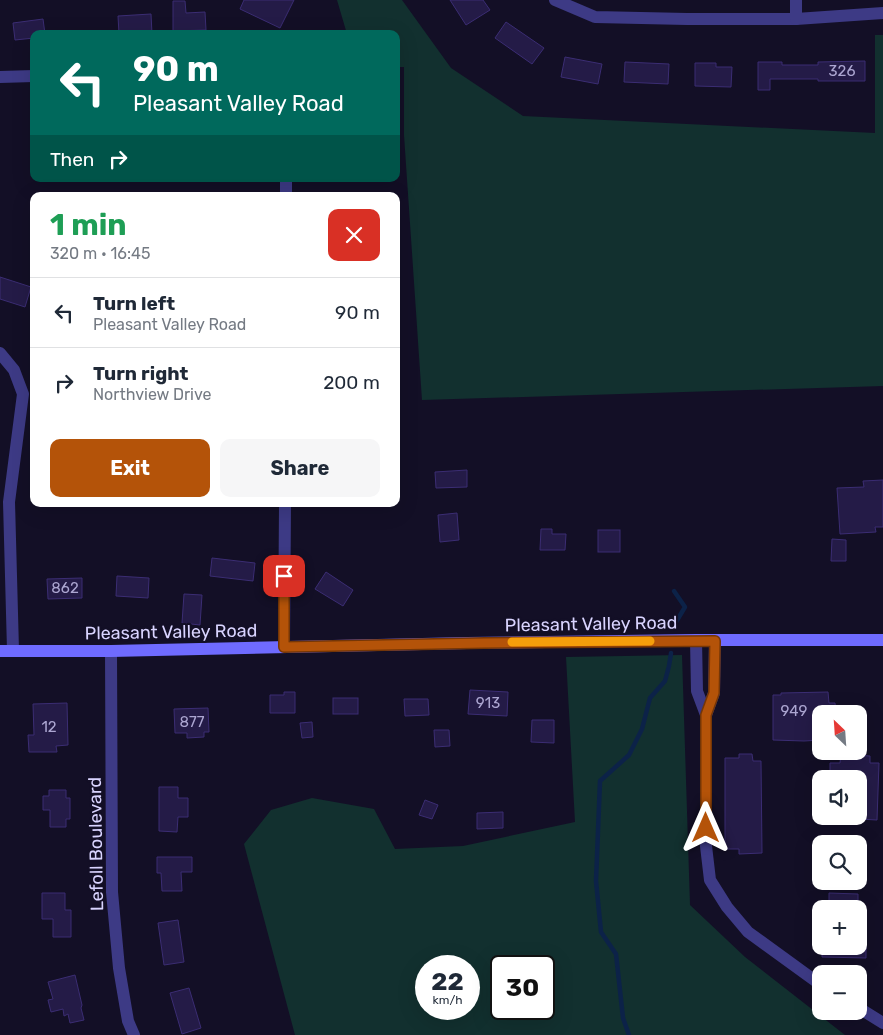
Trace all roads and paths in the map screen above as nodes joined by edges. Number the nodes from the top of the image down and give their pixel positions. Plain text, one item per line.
1 (556, 0) edge
2 (796, 0) edge
3 (883, 13) edge
4 (796, 19) junction
5 (30, 76) edge
6 (0, 77) edge
7 (0, 353) edge
8 (285, 507) edge
9 (696, 640) junction
10 (883, 640) edge
11 (715, 641) junction
12 (284, 647) junction
13 (6, 650) edge
14 (111, 651) junction
15 (706, 715) junction
16 (812, 978) edge
17 (867, 1013) edge
18 (883, 1023) edge
19 (134, 1035) edge

1 - 4 street
2 - 4 street
3 - 4 street
5 - 6 street
7 - 13 street
8 - 12 street
9 - 11 main road, Pleasant Valley Road
9 - 12 main road, Pleasant Valley Road
9 - 15 street
10 - 11 main road, Pleasant Valley Road
11 - 15 street
12 - 14 main road, Pleasant Valley Road
13 - 14 main road, Pleasant Valley Road
14 - 19 street, Lefoll Boulevard
15 - 16 street
17 - 18 street

